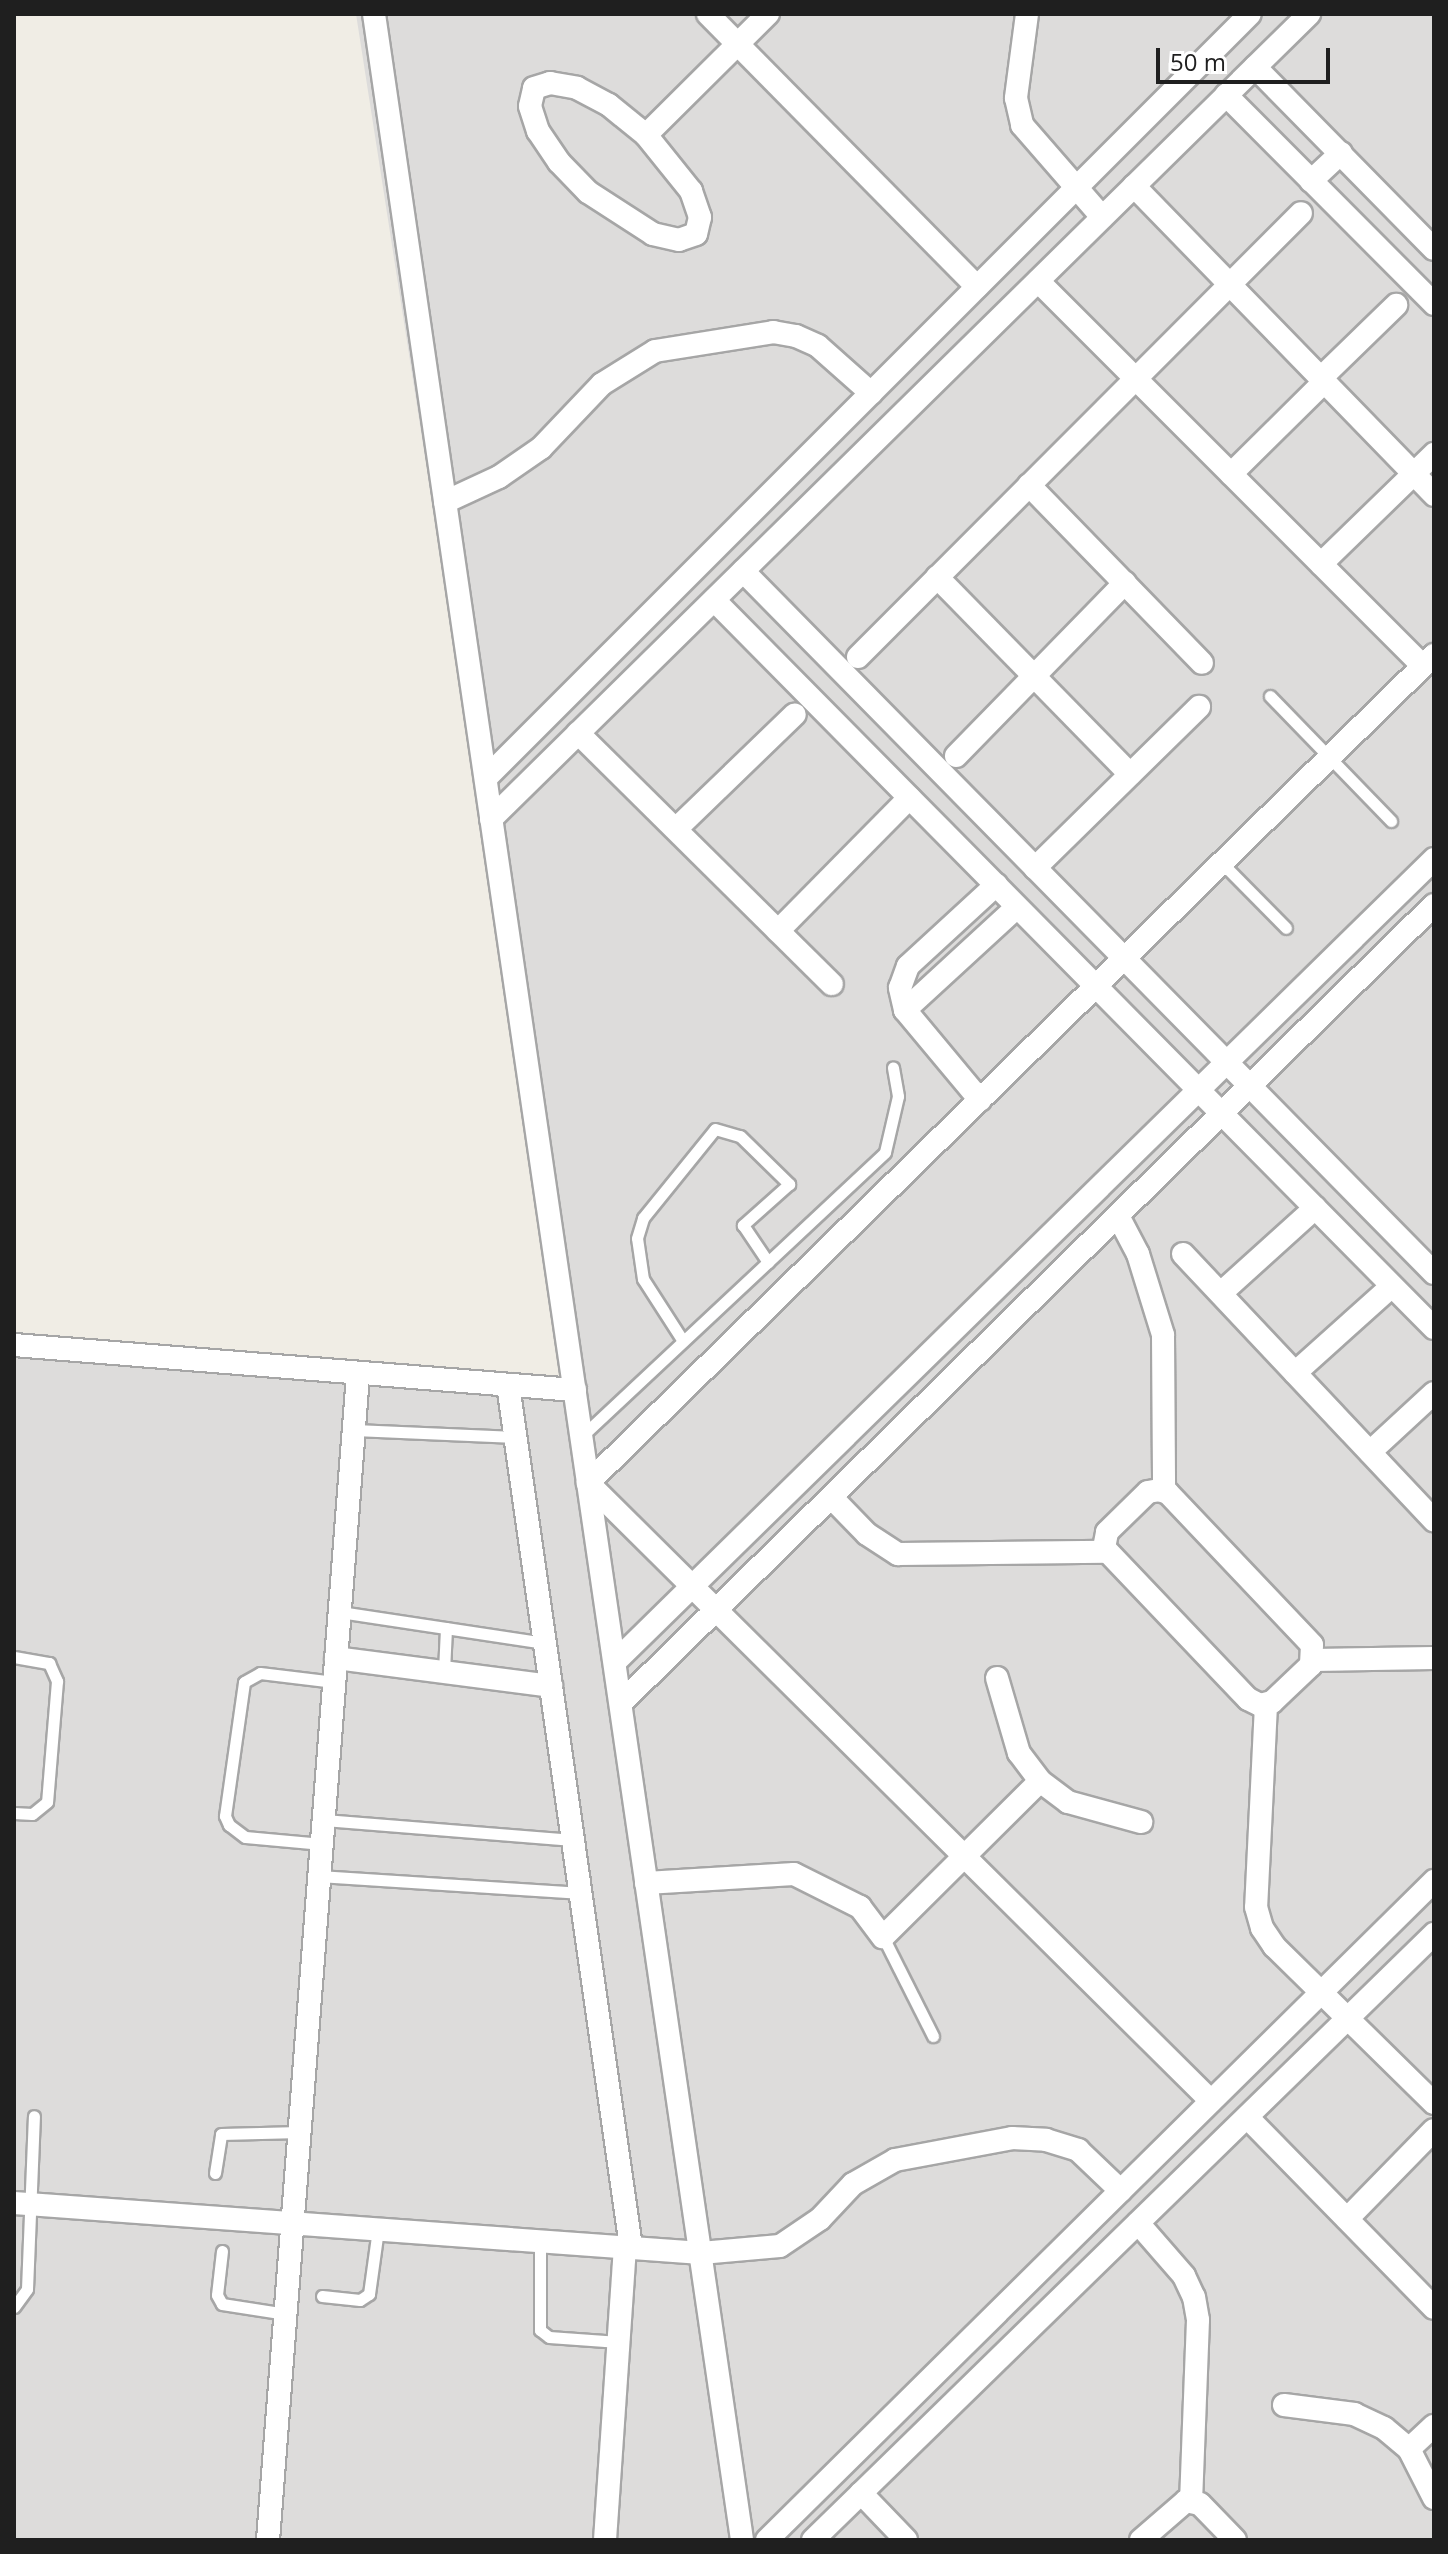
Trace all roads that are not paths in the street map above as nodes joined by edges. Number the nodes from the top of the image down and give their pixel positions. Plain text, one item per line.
1 (374, 14) edge
2 (708, 14) edge
3 (768, 14) edge
4 (1027, 14) edge
5 (1250, 14) edge
6 (1309, 14) edge
7 (738, 44) junction
8 (1255, 67) junction
9 (1226, 95) junction
10 (646, 135) junction
11 (1341, 153) junction
12 (1311, 181) junction
13 (1134, 186) junction
14 (1076, 188) junction
15 (1301, 213) dead end
16 (1102, 217) junction
17 (1434, 249) edge
18 (1038, 281) junction
19 (1229, 284) junction
20 (977, 287) junction
21 (1434, 304) edge
22 (1396, 305) dead end
23 (1135, 378) junction
24 (1322, 380) junction
25 (871, 393) junction
26 (1434, 454) edge
27 (1231, 474) junction
28 (1414, 474) junction
29 (787, 476) junction
30 (1029, 485) junction
31 (1434, 495) edge
32 (445, 502) junction
33 (812, 503) junction
34 (1321, 564) junction
35 (743, 571) junction
36 (937, 577) junction
37 (1125, 583) junction
38 (714, 600) junction
39 (858, 657) dead end
40 (1202, 663) dead end
41 (1430, 666) edge
42 (1034, 676) junction
43 (1270, 696) dead end
44 (1199, 707) dead end
45 (795, 714) dead end
46 (578, 733) junction
47 (956, 756) dead end
48 (1329, 758) junction
49 (1130, 774) junction
50 (486, 778) junction
51 (909, 798) junction
52 (491, 819) junction
53 (1391, 821) dead end
54 (676, 829) junction
55 (1434, 859) edge
56 (1222, 863) junction
57 (1035, 868) junction
58 (996, 885) junction
59 (1434, 905) edge
60 (1017, 907) junction
61 (1286, 928) dead end
62 (778, 931) junction
63 (1124, 958) junction
64 (832, 984) dead end
65 (1096, 987) junction
66 (905, 1010) junction
67 (1227, 1063) junction
68 (893, 1067) dead end
69 (1250, 1086) junction
70 (1199, 1091) junction
71 (980, 1100) junction
72 (1222, 1114) junction
73 (1315, 1208) junction
74 (1118, 1216) junction
75 (1183, 1254) dead end
76 (768, 1262) junction
77 (1434, 1273) edge
78 (1392, 1286) junction
79 (1221, 1293) junction
80 (1434, 1328) edge
81 (683, 1341) junction
82 (14, 1345) edge
83 (922, 1362) junction
84 (1295, 1373) junction
85 (358, 1375) junction
86 (508, 1385) junction
87 (947, 1385) junction
88 (575, 1390) junction
89 (1434, 1393) edge
90 (354, 1430) junction
91 (582, 1436) junction
92 (516, 1437) junction
93 (1370, 1452) junction
94 (588, 1483) junction
95 (1164, 1491) junction
96 (832, 1498) junction
97 (1434, 1520) edge
98 (1106, 1552) junction
99 (694, 1587) junction
100 (717, 1611) junction
101 (340, 1612) junction
102 (446, 1628) junction
103 (545, 1643) junction
104 (14, 1657) edge
105 (336, 1658) junction
106 (1434, 1658) edge
107 (1314, 1660) junction
108 (615, 1662) junction
109 (444, 1671) junction
110 (997, 1678) dead end
111 (334, 1682) junction
112 (551, 1686) junction
113 (621, 1703) junction
114 (1266, 1705) junction
115 (1040, 1781) junction
116 (14, 1813) edge
117 (324, 1820) junction
118 (1141, 1822) dead end
119 (573, 1840) junction
120 (322, 1844) junction
121 (964, 1856) junction
122 (320, 1876) junction
123 (1434, 1881) edge
124 (646, 1883) junction
125 (580, 1893) junction
126 (1388, 1927) junction
127 (1434, 1934) edge
128 (883, 1937) junction
129 (1413, 1954) junction
130 (1322, 1992) junction
131 (1349, 2017) junction
132 (933, 2036) dead end
133 (1211, 2101) junction
134 (1434, 2103) edge
135 (34, 2116) dead end
136 (1247, 2117) junction
137 (1434, 2130) edge
138 (300, 2132) junction
139 (215, 2173) dead end
140 (1121, 2191) junction
141 (22, 2204) edge
142 (1347, 2219) junction
143 (293, 2223) junction
144 (1138, 2223) junction
145 (378, 2229) junction
146 (540, 2240) junction
147 (628, 2247) junction
148 (222, 2251) dead end
149 (701, 2253) junction
150 (322, 2296) dead end
151 (14, 2307) edge
152 (1434, 2308) edge
153 (286, 2314) junction
154 (619, 2342) junction
155 (1284, 2405) dead end
156 (1434, 2426) edge
157 (881, 2427) junction
158 (1409, 2449) junction
159 (905, 2450) junction
160 (861, 2493) junction
161 (1434, 2498) edge
162 (1191, 2501) junction
163 (268, 2540) edge
164 (605, 2540) edge
165 (742, 2540) edge
166 (767, 2540) edge
167 (813, 2540) edge
168 (906, 2540) edge
169 (1141, 2540) edge
170 (1235, 2540) edge

1 - 32 street
2 - 7 street
3 - 7 street
4 - 14 street
5 - 14 street
6 - 8 street
7 - 10 street
7 - 20 street
8 - 9 street
8 - 11 street
9 - 12 street
9 - 13 street
10 - 10 street
11 - 12 street
11 - 17 street
12 - 21 street
13 - 16 street
13 - 19 street
14 - 16 street
14 - 20 street
15 - 19 street
16 - 18 street
18 - 23 street
18 - 33 street
19 - 23 street
19 - 24 street
20 - 25 street
22 - 24 street
23 - 27 street
23 - 30 street
24 - 27 street
24 - 28 street
25 - 29 street
25 - 32 street
26 - 28 street
27 - 34 street
28 - 31 street
28 - 34 street
29 - 33 street
29 - 50 street
30 - 36 street
30 - 37 street
32 - 50 street
33 - 35 street
34 - 41 street
35 - 38 street
35 - 57 street
36 - 39 street
36 - 42 street
37 - 40 street
37 - 42 street
38 - 46 street
38 - 51 street
41 - 48 street
42 - 47 street
42 - 49 street
43 - 48 lane
44 - 49 street
45 - 54 street
46 - 52 street
46 - 54 street
48 - 53 lane
48 - 56 street
49 - 57 street
50 - 52 street
51 - 58 street
51 - 62 street
52 - 88 street
54 - 62 street
55 - 67 street
56 - 61 lane
56 - 63 street
57 - 63 street
58 - 60 street
58 - 66 street
59 - 69 street
60 - 65 street
60 - 66 street
62 - 64 street
63 - 65 street
63 - 67 street
65 - 70 street
65 - 71 street
66 - 71 street
67 - 69 street
67 - 70 street
68 - 76 lane
69 - 72 street
69 - 77 street
70 - 72 street
70 - 83 street
71 - 94 street
72 - 73 street
72 - 74 street
73 - 78 street
73 - 79 street
74 - 87 street
74 - 95 street
75 - 79 street
76 - 81 lane
76 - 81 lane
78 - 80 street
78 - 84 street
79 - 84 street
81 - 91 lane
82 - 85 street
83 - 87 street
83 - 99 street
84 - 93 street
85 - 86 street
85 - 90 street
86 - 88 street
86 - 92 street
87 - 96 street
88 - 91 street
89 - 93 street
90 - 92 lane
90 - 101 street
91 - 94 street
92 - 103 street
93 - 97 street
94 - 99 street
94 - 108 street
95 - 98 street
95 - 107 street
96 - 98 street
96 - 100 street
98 - 114 street
99 - 100 street
99 - 108 street
100 - 113 street
100 - 121 street
101 - 102 lane
101 - 105 street
102 - 103 lane
102 - 109 lane
103 - 112 street
104 - 116 lane
105 - 109 street
105 - 111 street
106 - 107 street
107 - 114 street
108 - 113 street
109 - 112 street
110 - 115 street
111 - 117 street
111 - 120 lane
112 - 119 street
113 - 124 street
114 - 130 street
115 - 118 street
115 - 121 street
117 - 119 lane
117 - 120 street
119 - 125 street
120 - 122 street
121 - 128 street
121 - 133 street
122 - 125 lane
122 - 138 street
123 - 126 street
124 - 128 street
124 - 149 street
125 - 147 street
126 - 129 street
126 - 130 street
127 - 129 street
128 - 132 lane
129 - 131 street
130 - 131 street
130 - 133 street
131 - 134 street
131 - 136 street
133 - 140 street
135 - 141 lane
136 - 142 street
136 - 144 street
137 - 142 street
138 - 139 lane
138 - 143 street
140 - 149 street
140 - 157 street
141 - 143 street
141 - 151 lane
142 - 152 street
143 - 145 street
143 - 153 street
144 - 159 street
144 - 162 street
145 - 146 street
145 - 150 lane
146 - 147 street
146 - 154 lane
147 - 149 street
147 - 154 street
148 - 153 lane
149 - 165 street
153 - 163 street
154 - 164 street
155 - 158 street
156 - 158 street
157 - 159 street
157 - 166 street
158 - 161 street
159 - 160 street
160 - 167 street
160 - 168 street
162 - 169 street
162 - 170 street

